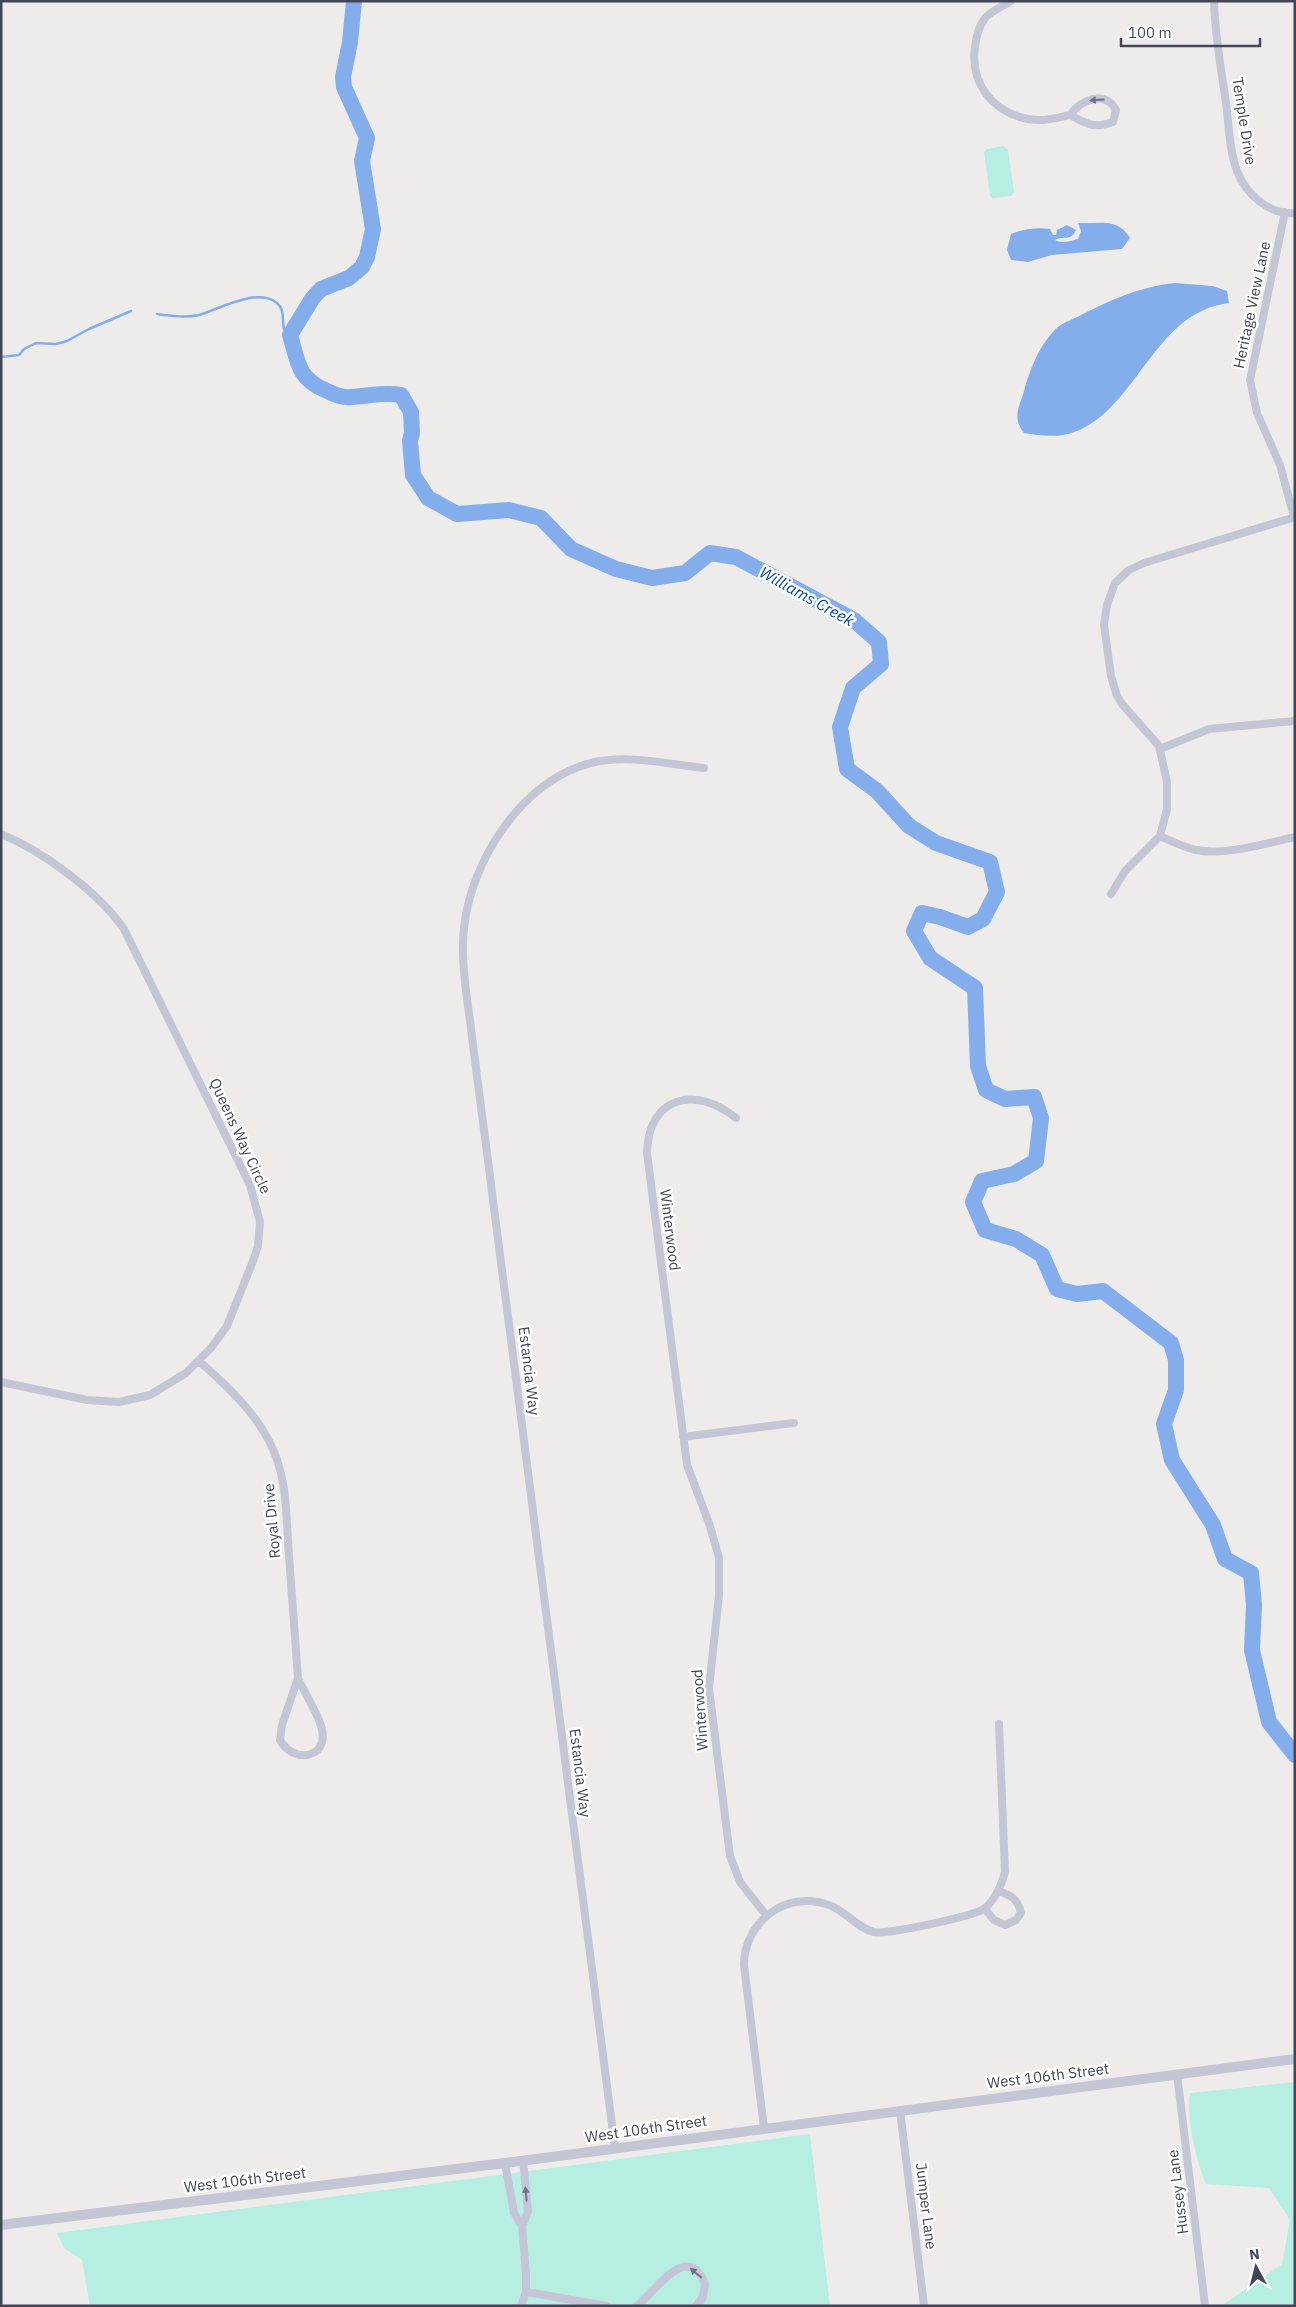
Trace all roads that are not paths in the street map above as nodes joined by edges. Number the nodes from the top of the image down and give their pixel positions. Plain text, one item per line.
1 (1011, 1) edge
2 (1214, 1) edge
3 (1070, 115) junction
4 (1284, 212) junction
5 (1295, 213) edge
6 (1294, 517) edge
7 (1295, 721) edge
8 (1160, 749) junction
9 (704, 768) dead end
10 (1, 834) edge
11 (1160, 836) junction
12 (1295, 837) edge
13 (1111, 894) dead end
14 (736, 1118) dead end
15 (199, 1361) junction
16 (1, 1382) edge
17 (794, 1423) dead end
18 (683, 1437) junction
19 (298, 1678) junction
20 (999, 1724) dead end
21 (998, 1891) junction
22 (985, 1909) junction
23 (766, 1916) junction
24 (1295, 2059) edge
25 (1177, 2074) junction
26 (900, 2110) junction
27 (764, 2128) junction
28 (615, 2148) junction
29 (523, 2160) junction
30 (505, 2163) junction
31 (1, 2226) edge
32 (522, 2226) junction
33 (526, 2292) junction
34 (521, 2306) edge
35 (607, 2306) edge
36 (637, 2306) edge
37 (696, 2306) edge
38 (924, 2306) edge
39 (1206, 2306) edge

1 - 3 street
2 - 4 street, Temple Drive
3 -> 3 street
4 - 5 street, Temple Drive
4 - 6 street, Heritage View Lane
6 - 8 street
7 - 8 street
8 - 11 street
9 - 28 street, Estancia Way
10 - 15 street, Queens Way Circle
11 - 12 street
11 - 13 street
14 - 18 street, Winterwood
15 - 16 street, Queens Way Circle
15 - 19 street, Royal Drive
17 - 18 street
18 - 23 street, Winterwood
19 - 19 street, Royal Drive
20 - 21 street
21 - 22 street
21 - 22 street
22 - 23 street
23 - 27 street
24 - 25 street, West 106th Street
25 - 26 street, West 106th Street
25 - 39 street, Hussey Lane
26 - 27 street, West 106th Street
26 - 38 street, Jumper Lane
27 - 28 street, West 106th Street
28 - 29 street, West 106th Street
29 - 30 street, West 106th Street
32 -> 29 street
30 - 31 street, West 106th Street
30 - 32 street
32 - 33 street
33 - 34 street
33 - 35 street
37 -> 36 street

